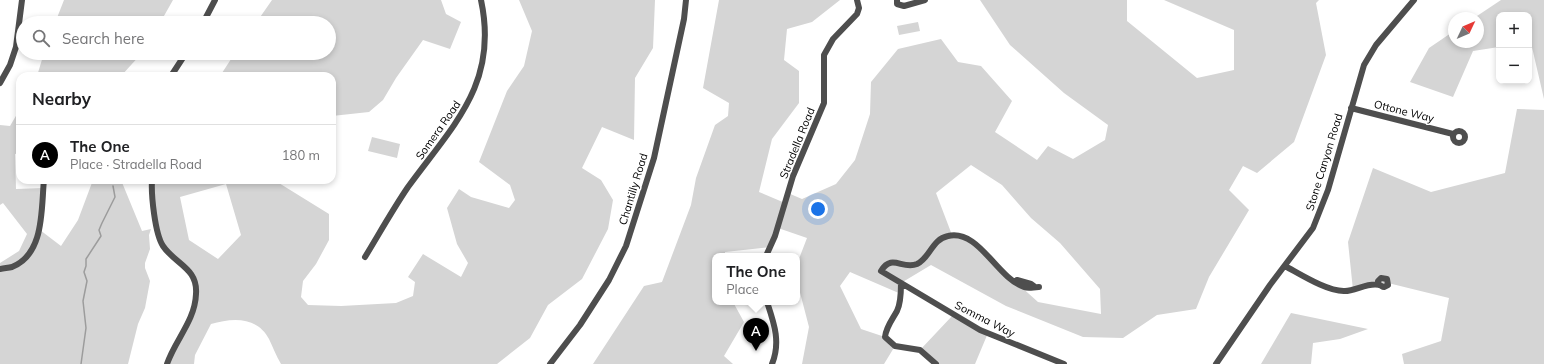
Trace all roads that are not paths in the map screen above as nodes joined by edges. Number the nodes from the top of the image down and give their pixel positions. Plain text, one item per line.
1 (22, 0) edge
2 (215, 0) edge
3 (481, 0) edge
4 (686, 0) edge
5 (857, 0) edge
6 (925, 0) edge
7 (1414, 0) edge
8 (897, 2) edge
9 (20, 16) edge
10 (207, 16) edge
11 (16, 47) edge
12 (181, 60) edge
13 (174, 72) edge
14 (0, 83) edge
15 (1351, 108) junction
16 (1453, 134) dead end
17 (44, 184) edge
18 (152, 184) edge
19 (767, 253) edge
20 (365, 257) dead end
21 (1285, 266) junction
22 (0, 269) edge
23 (900, 283) junction
24 (1379, 285) dead end
25 (1037, 287) dead end
26 (768, 305) edge
27 (167, 364) edge
28 (550, 364) edge
29 (772, 364) edge
30 (936, 364) edge
31 (1064, 364) edge
32 (1216, 364) edge

1 - 9 street
2 - 10 street
3 - 20 street, Somera Road
4 - 28 street, Chantilly Road
5 - 19 street, Stradella Road
6 - 8 street
7 - 15 street, Stone Canyon Road
11 - 14 street
12 - 13 street
15 - 16 street, Ottone Way
15 - 21 street, Stone Canyon Road
17 - 22 street
18 - 27 street
21 - 24 street
21 - 32 street, Stone Canyon Road
23 - 25 street, Somma Way
23 - 30 street
23 - 31 street, Somma Way
26 - 29 street

